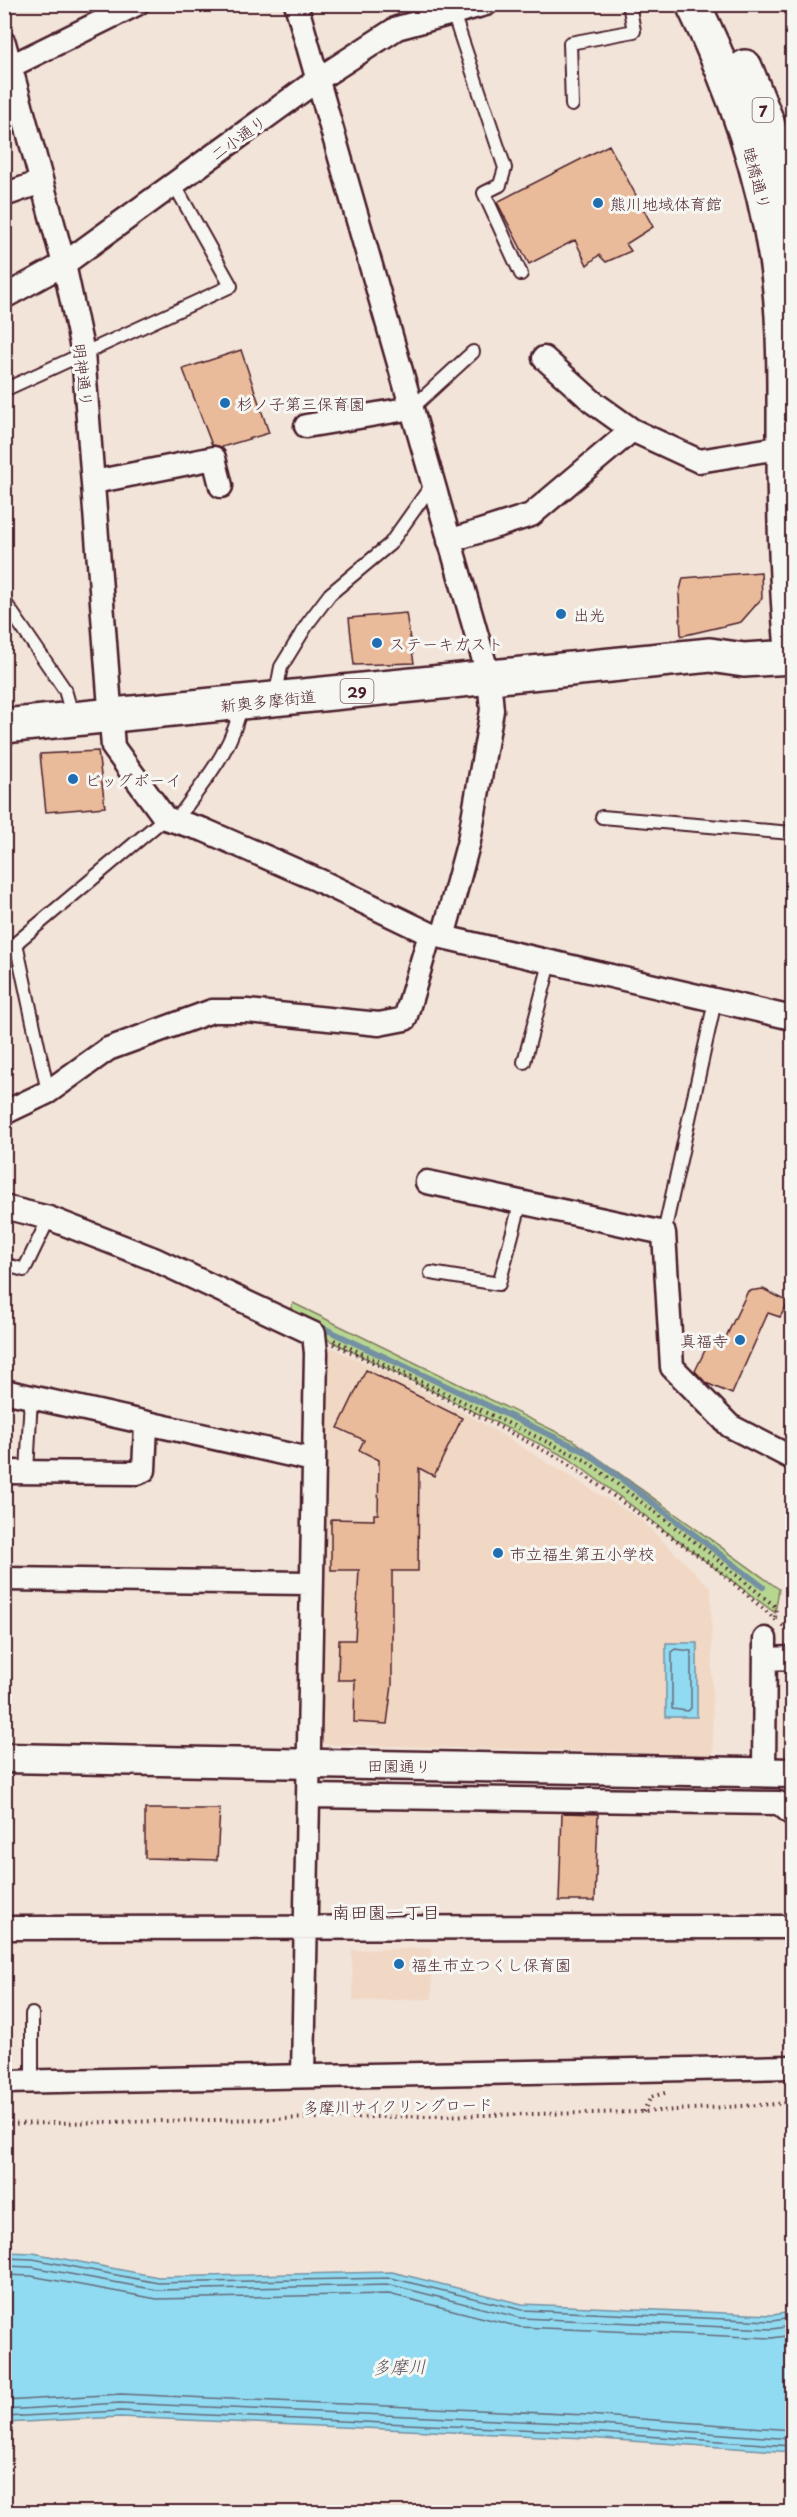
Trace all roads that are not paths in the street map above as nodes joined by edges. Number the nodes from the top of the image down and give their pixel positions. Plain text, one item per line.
1 (137, 4) edge
2 (296, 4) edge
3 (628, 4) edge
4 (693, 4) edge
5 (718, 4) edge
6 (479, 5) edge
7 (453, 13) junction
8 (4, 43) edge
9 (11, 66) junction
10 (317, 80) junction
11 (12, 102) edge
12 (572, 105) dead end
13 (787, 168) edge
14 (41, 182) junction
15 (174, 183) junction
16 (4, 195) edge
17 (792, 221) edge
18 (64, 264) junction
19 (521, 274) dead end
20 (4, 297) edge
21 (473, 352) dead end
22 (83, 353) junction
23 (543, 358) dead end
24 (4, 390) edge
25 (412, 408) junction
26 (306, 426) dead end
27 (632, 430) junction
28 (784, 447) junction
29 (94, 482) junction
30 (434, 482) junction
31 (221, 486) dead end
32 (449, 541) junction
33 (4, 601) edge
34 (792, 644) edge
35 (489, 678) junction
36 (275, 699) junction
37 (241, 702) junction
38 (111, 715) junction
39 (73, 719) junction
40 (4, 726) edge
41 (602, 817) dead end
42 (170, 820) junction
43 (792, 833) edge
44 (436, 935) junction
45 (10, 944) edge
46 (550, 963) junction
47 (715, 1001) junction
48 (792, 1018) edge
49 (524, 1062) dead end
50 (48, 1092) junction
51 (4, 1113) edge
52 (427, 1182) dead end
53 (521, 1201) junction
54 (4, 1207) edge
55 (49, 1218) junction
56 (664, 1233) junction
57 (4, 1264) edge
58 (431, 1273) dead end
59 (4, 1391) edge
60 (31, 1396) junction
61 (146, 1425) junction
62 (792, 1458) edge
63 (313, 1460) junction
64 (4, 1472) edge
65 (27, 1472) junction
66 (4, 1579) edge
67 (310, 1583) junction
68 (792, 1659) edge
69 (4, 1758) edge
70 (309, 1763) junction
71 (764, 1773) junction
72 (792, 1773) edge
73 (309, 1796) junction
74 (792, 1814) edge
75 (305, 1927) junction
76 (792, 1927) edge
77 (4, 1928) edge
78 (32, 2014) dead end
79 (792, 2067) edge
80 (303, 2076) junction
81 (32, 2081) junction
82 (4, 2082) edge

1 - 9 street
2 - 10 street
3 - 12 lane
4 - 28 main road, 睦橋通り / 7
5 - 13 main road, 睦橋通り / 7
6 - 7 street, 二小通り
7 - 10 street, 二小通り
7 - 19 lane
8 - 9 street, 明神通り
9 - 11 street, 明神通り
10 - 15 street, 二小通り
10 - 25 street
11 - 14 street, 明神通り
13 - 17 main road, 睦橋通り / 7
14 - 16 street
14 - 18 street, 明神通り
15 - 18 street, 二小通り
15 - 22 lane
18 - 20 street, 二小通り
18 - 22 street, 明神通り
21 - 25 lane
22 - 24 lane
22 - 29 street, 明神通り
23 - 27 street
25 - 26 street
25 - 30 street
27 - 28 street
27 - 32 street
28 - 34 main road, 睦橋通り / 7
29 - 31 street
29 - 38 street, 明神通り
30 - 32 street
30 - 36 lane
32 - 35 street
33 - 39 lane
34 - 35 main road, 新奥多摩街道 / 29
35 - 36 main road, 新奥多摩街道 / 29
35 - 44 street
36 - 37 main road, 新奥多摩街道 / 29
37 - 38 main road, 新奥多摩街道 / 29
37 - 42 lane
38 - 39 main road, 新奥多摩街道 / 29
38 - 42 street, 明神通り
39 - 40 main road, 新奥多摩街道 / 29
41 - 43 lane
42 - 44 street
42 - 45 lane
44 - 46 street
44 - 50 street
45 - 50 lane
46 - 47 street
46 - 49 lane
47 - 48 street
47 - 56 lane
50 - 51 street
52 - 53 street
53 - 56 street
53 - 58 lane
54 - 55 street
55 - 57 lane
55 - 63 street
56 - 62 street
59 - 60 street
60 - 61 street
60 - 65 lane
61 - 63 street
61 - 65 street
63 - 67 street
64 - 65 street
66 - 67 street
67 - 70 street
68 - 71 street
69 - 70 street, 田園通り
70 - 71 street, 田園通り
70 - 73 street
71 - 72 street, 田園通り
73 - 74 street
73 - 75 street
75 - 76 street
75 - 77 street
75 - 80 street
78 - 81 lane
79 - 80 street
80 - 81 street
81 - 82 street

